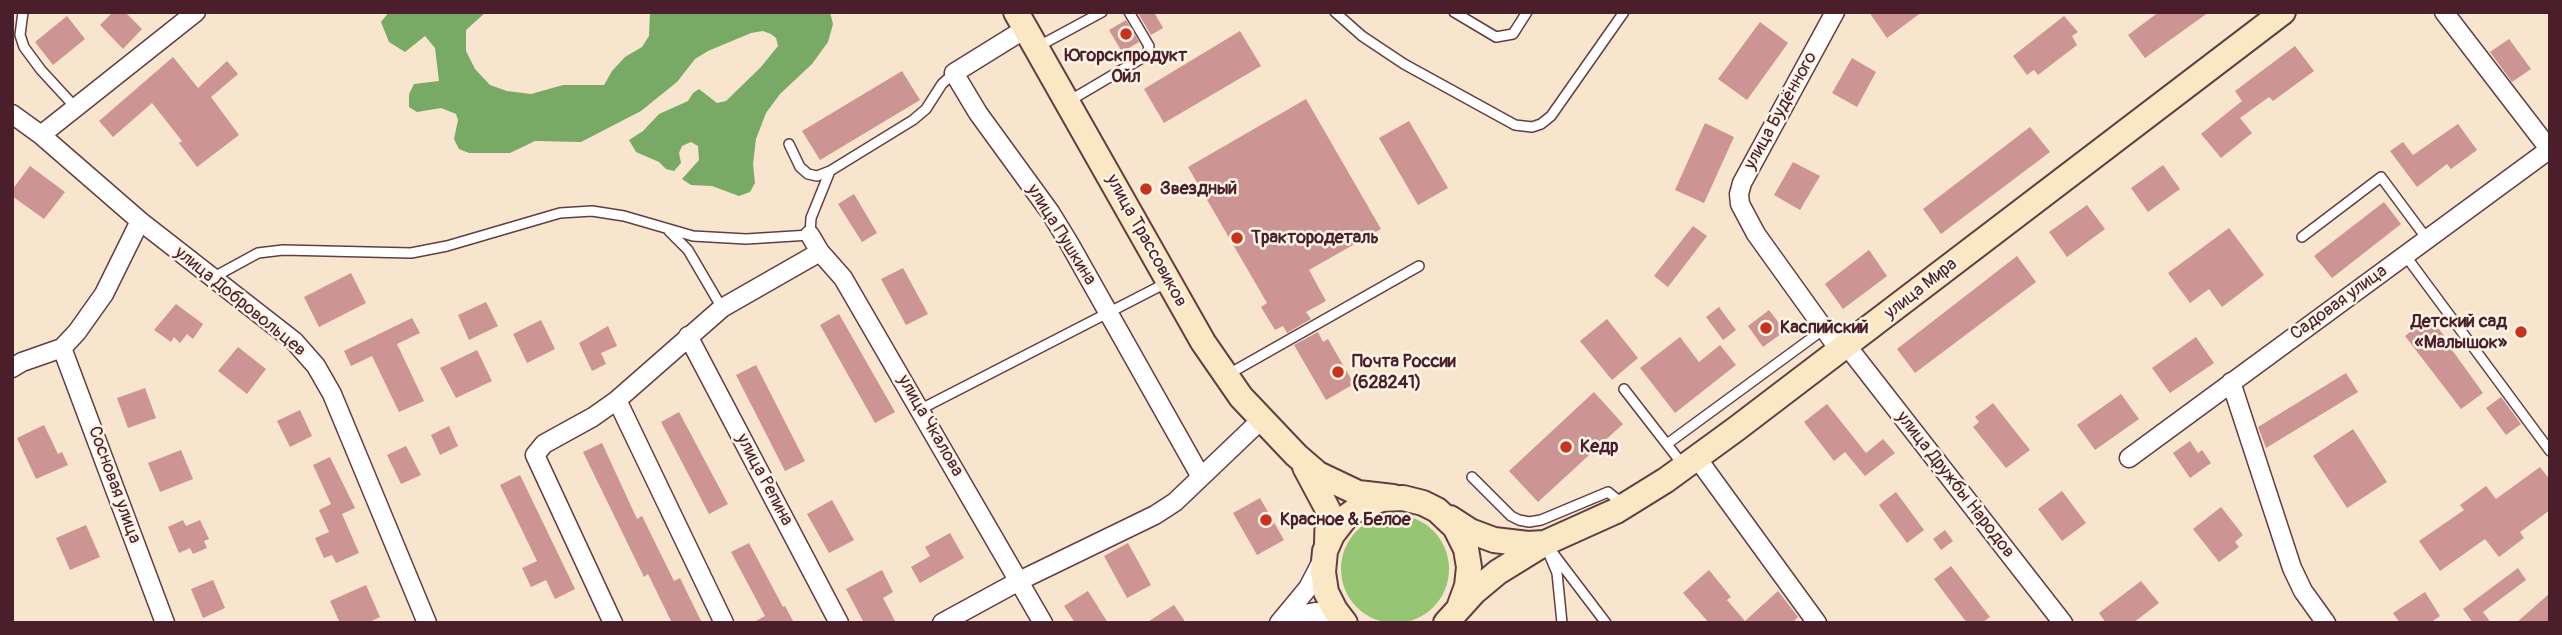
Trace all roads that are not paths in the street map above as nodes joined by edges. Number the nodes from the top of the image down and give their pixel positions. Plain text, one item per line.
1 (23, 12) edge
2 (196, 12) edge
3 (1102, 12) edge
4 (1129, 12) edge
5 (1335, 12) edge
6 (1454, 12) edge
7 (1527, 12) edge
8 (1624, 12) edge
9 (1835, 12) edge
10 (2283, 12) edge
11 (2444, 12) edge
12 (1026, 30) edge
13 (954, 73) junction
14 (1067, 102) junction
15 (76, 108) junction
16 (12, 114) edge
17 (41, 135) junction
18 (789, 144) dead end
19 (2550, 150) edge
20 (830, 171) junction
21 (140, 221) junction
22 (668, 230) junction
23 (810, 236) junction
24 (2302, 237) dead end
25 (2427, 239) junction
26 (820, 253) junction
27 (2405, 255) junction
28 (1419, 266) dead end
29 (214, 277) junction
30 (1168, 282) junction
31 (722, 308) junction
32 (1110, 314) junction
33 (1824, 329) junction
34 (688, 336) junction
35 (62, 348) junction
36 (1843, 349) junction
37 (12, 368) edge
38 (1225, 376) junction
39 (2231, 382) junction
40 (1623, 389) dead end
41 (617, 400) junction
42 (921, 409) junction
43 (1262, 419) junction
44 (1667, 444) junction
45 (2550, 451) edge
46 (1296, 455) junction
47 (2129, 458) dead end
48 (1691, 462) junction
49 (1201, 477) junction
50 (1472, 477) dead end
51 (1393, 497) junction
52 (1625, 506) junction
53 (1437, 510) junction
54 (1545, 543) junction
55 (1326, 548) junction
56 (1019, 582) junction
57 (1452, 616) edge
58 (1344, 622) edge
59 (165, 623) edge
60 (427, 623) edge
61 (613, 623) edge
62 (724, 623) edge
63 (839, 623) edge
64 (942, 623) edge
65 (1043, 623) edge
66 (1280, 623) edge
67 (1562, 623) edge
68 (1606, 623) edge
69 (1817, 623) edge
70 (2063, 623) edge
71 (2326, 623) edge

1 - 15 lane
2 - 15 street
3 - 12 lane
4 - 14 lane
5 - 8 lane
6 - 7 lane
9 - 33 street, улица Будённого
10 - 36 main road, улица Мира
11 - 19 street
12 - 13 street
12 - 14 main road, улица Трассовиков
13 - 20 lane
13 - 32 street, улица Пушкина
14 - 30 main road, улица Трассовиков
15 - 17 street
16 - 17 street, улица Добровольцев
17 - 21 street, улица Добровольцев
18 - 20 lane
19 - 25 street, Садовая улица
20 - 23 lane
21 - 29 street, улица Добровольцев
21 - 35 street
22 - 23 lane
22 - 29 lane
22 - 31 lane
23 - 26 street, улица Чкалова
24 - 25 lane
25 - 27 street, Садовая улица
26 - 31 street
26 - 42 street, улица Чкалова
27 - 39 street, Садовая улица
27 - 45 lane
28 - 38 lane
29 - 60 street, улица Добровольцев
30 - 32 lane
30 - 38 main road, улица Трассовиков
31 - 34 street
32 - 42 lane
32 - 49 street, улица Пушкина
33 - 36 street, улица Будённого
33 - 44 lane
34 - 41 street
34 - 63 street, улица Репина
35 - 37 street
35 - 59 street, Сосновая улица
36 - 48 main road, улица Мира
36 - 70 street, улица Дружбы Народов
38 - 43 main road, улица Трассовиков
39 - 47 street, Садовая улица
39 - 71 street
40 - 44 lane
41 - 61 street
41 - 62 street
42 - 56 street, улица Чкалова
43 - 46 main road, улица Трассовиков
43 - 49 street
44 - 48 lane
46 - 51 main road
46 - 55 main road
48 - 52 main road, улица Мира
48 - 69 street
49 - 56 street
50 - 52 lane
51 - 53 main road
51 - 55 main road
52 - 54 main road, улица Мира
53 - 54 main road
53 - 57 main road
54 - 57 main road, улица Мира
54 - 67 lane
54 - 68 lane
55 - 58 main road
55 - 66 street
56 - 64 street
56 - 65 street, улица Чкалова
58 - 66 street

